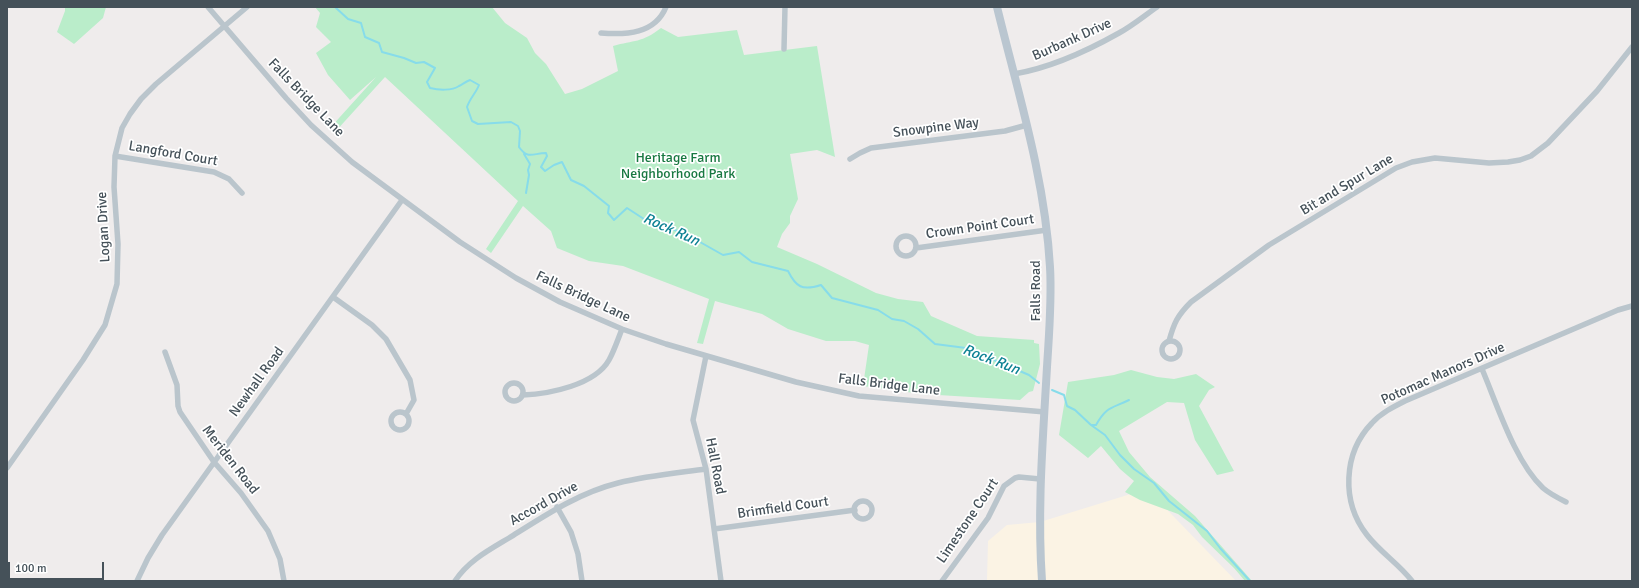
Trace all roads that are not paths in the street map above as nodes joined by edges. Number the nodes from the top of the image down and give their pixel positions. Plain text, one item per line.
1 (208, 7) edge
2 (247, 7) edge
3 (666, 7) edge
4 (785, 7) edge
5 (997, 7) edge
6 (1157, 7) edge
7 (224, 26) junction
8 (601, 33) dead end
9 (1632, 47) edge
10 (784, 48) dead end
11 (1014, 74) junction
12 (1027, 125) junction
13 (116, 156) junction
14 (850, 159) dead end
15 (242, 193) dead end
16 (402, 200) junction
17 (1047, 230) junction
18 (916, 248) dead end
19 (333, 297) junction
20 (1632, 306) edge
21 (622, 329) junction
22 (1170, 342) dead end
23 (165, 352) dead end
24 (706, 356) junction
25 (1482, 369) junction
26 (523, 395) dead end
27 (1045, 412) junction
28 (406, 414) dead end
29 (214, 462) junction
30 (7, 468) edge
31 (706, 469) junction
32 (1040, 479) junction
33 (1566, 502) dead end
34 (557, 507) junction
35 (855, 510) dead end
36 (714, 529) junction
37 (138, 581) edge
38 (284, 581) edge
39 (455, 581) edge
40 (582, 581) edge
41 (721, 581) edge
42 (942, 581) edge
43 (1042, 581) edge
44 (1412, 581) edge

1 - 7 street, Falls Bridge Lane
2 - 7 street, Logan Drive
3 - 8 street
4 - 10 street
5 - 11 main road, Falls Road
6 - 11 street, Burbank Drive
7 - 13 street, Logan Drive
7 - 16 street, Falls Bridge Lane
9 - 22 street, Bit and Spur Lane
11 - 12 main road, Falls Road
12 - 14 street, Snowpine Way
12 - 17 main road, Falls Road
13 - 15 street, Langford Court
13 - 30 street, Logan Drive
16 - 19 street, Newhall Road
16 - 21 street, Falls Bridge Lane
17 - 18 street, Crown Point Court
17 - 27 main road, Falls Road
19 - 28 street
19 - 29 street, Newhall Road
20 - 25 street, Potomac Manors Drive
21 - 24 street, Falls Bridge Lane
21 - 26 street
23 - 29 street, Meriden Road
24 - 27 street, Falls Bridge Lane
24 - 31 street, Hall Road
25 - 33 street
25 - 44 street, Potomac Manors Drive
27 - 32 main road, Falls Road
29 - 37 street, Newhall Road
29 - 38 street, Meriden Road
31 - 34 street, Accord Drive
31 - 36 street, Hall Road
32 - 42 street, Limestone Court
32 - 43 main road, Falls Road
34 - 39 street, Accord Drive
34 - 40 street
35 - 36 street, Brimfield Court
36 - 41 street, Hall Road

